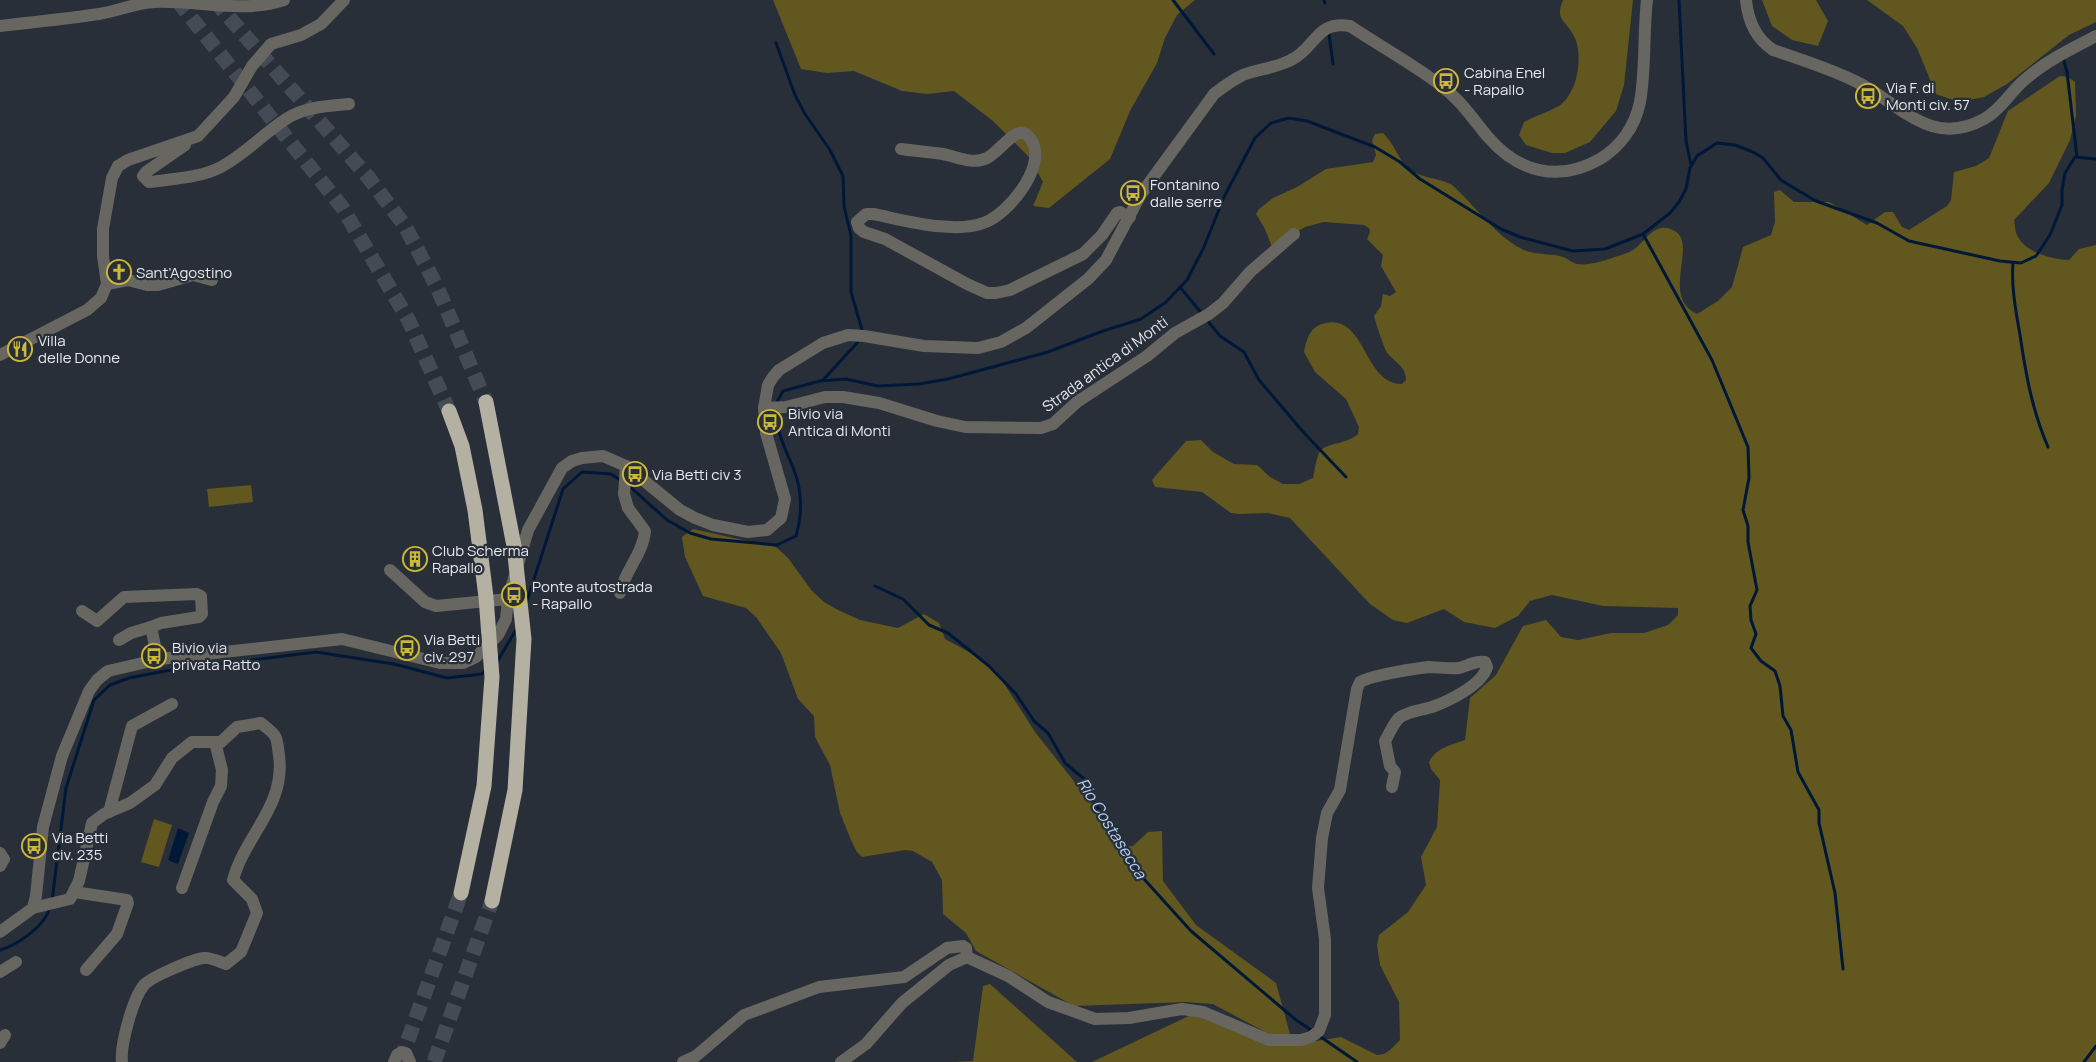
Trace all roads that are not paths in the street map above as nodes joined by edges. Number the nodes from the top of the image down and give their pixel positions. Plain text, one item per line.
1 (284, 0) edge
2 (344, 0) edge
3 (1647, 0) edge
4 (1746, 0) edge
5 (156, 1) edge
6 (0, 26) edge
7 (2096, 36) edge
8 (349, 104) dead end
9 (198, 136) junction
10 (901, 149) dead end
11 (1130, 216) junction
12 (1294, 234) dead end
13 (212, 280) dead end
14 (107, 284) junction
15 (0, 355) edge
16 (486, 402) tunnel mouth
17 (767, 407) junction
18 (449, 412) tunnel mouth
19 (625, 468) junction
20 (390, 570) dead end
21 (620, 592) dead end
22 (508, 599) junction
23 (82, 611) dead end
24 (151, 627) junction
25 (119, 640) dead end
26 (158, 660) junction
27 (172, 704) dead end
28 (215, 742) junction
29 (1392, 787) dead end
30 (109, 812) junction
31 (0, 853) edge
32 (0, 866) edge
33 (182, 888) dead end
34 (461, 893) tunnel mouth
35 (72, 895) junction
36 (492, 901) tunnel mouth
37 (36, 907) junction
38 (0, 932) edge
39 (967, 957) junction
40 (16, 962) dead end
41 (86, 970) dead end
42 (0, 972) edge
43 (122, 1062) edge
44 (394, 1062) edge
45 (410, 1062) edge
46 (683, 1062) edge
47 (841, 1062) edge

1 - 5 street
2 - 9 street
3 - 11 street
4 - 7 street
5 - 6 street
8 - 9 street
9 - 14 street
10 - 11 street
11 - 17 street
12 - 17 street, Strada antica di Monti
13 - 14 street
14 - 15 street
16 - 36 highway
17 - 19 street
18 - 34 highway
19 - 21 street
19 - 22 street
20 - 22 street
22 - 26 street
23 - 24 street
24 - 25 street
24 - 26 street
26 - 37 street
27 - 30 street
28 - 30 street
28 - 33 street
28 - 43 street
29 - 39 street
30 - 35 street
31 - 32 street
35 - 37 street
35 - 41 street
37 - 38 street
39 - 46 street
39 - 47 street
40 - 42 street
44 - 45 street

